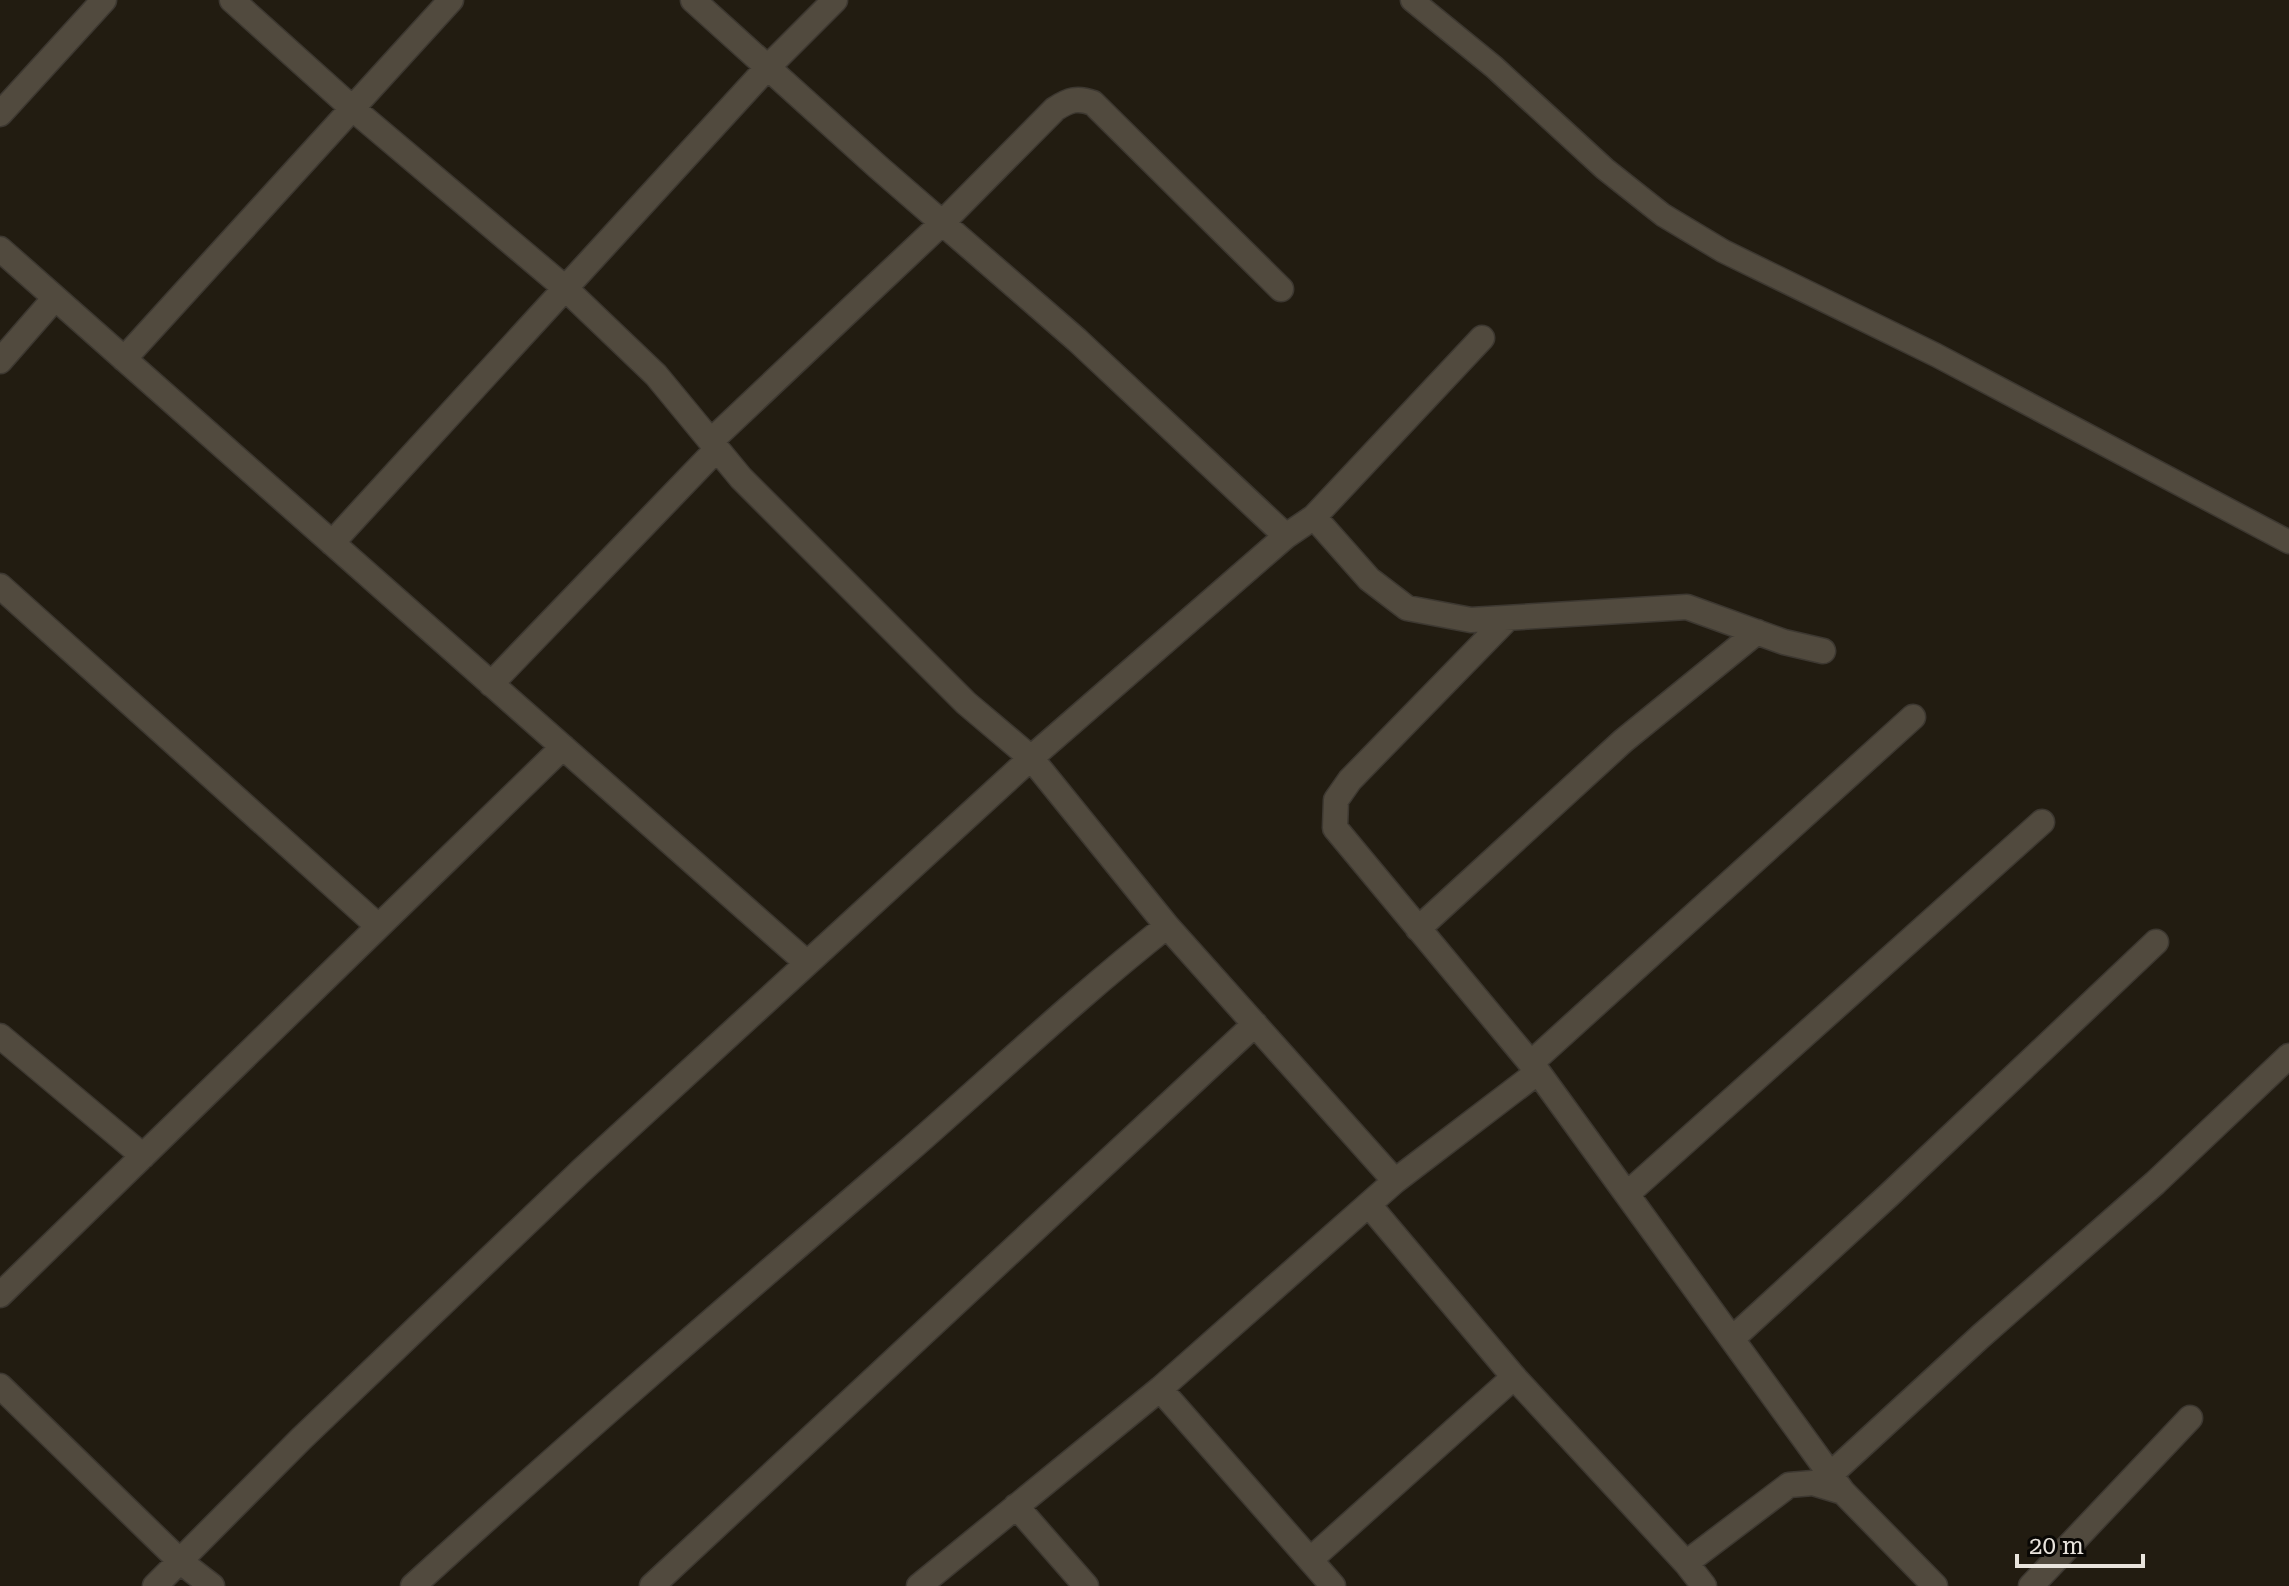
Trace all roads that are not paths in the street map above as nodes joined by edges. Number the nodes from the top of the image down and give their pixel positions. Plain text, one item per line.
1 (104, 0) edge
2 (232, 0) edge
3 (451, 0) edge
4 (693, 0) edge
5 (835, 0) edge
6 (1412, 0) edge
7 (767, 68) junction
8 (352, 108) junction
9 (0, 114) edge
10 (942, 223) junction
11 (0, 249) edge
12 (565, 288) junction
13 (1281, 289) dead end
14 (55, 298) junction
15 (1482, 338) dead end
16 (124, 359) junction
17 (0, 361) edge
18 (714, 445) junction
19 (1314, 517) junction
20 (1286, 536) junction
21 (2289, 542) edge
22 (332, 543) junction
23 (0, 586) edge
24 (1507, 619) junction
25 (1757, 632) junction
26 (1823, 651) dead end
27 (491, 684) junction
28 (1913, 717) dead end
29 (563, 747) junction
30 (1031, 758) junction
31 (2042, 822) dead end
32 (378, 926) junction
33 (1167, 926) junction
34 (1418, 929) junction
35 (2156, 942) dead end
36 (807, 963) junction
37 (1255, 1024) junction
38 (0, 1036) edge
39 (2289, 1056) edge
40 (1534, 1068) junction
41 (143, 1156) junction
42 (1395, 1181) junction
43 (1627, 1194) junction
44 (1369, 1205) junction
45 (0, 1295) edge
46 (1732, 1339) junction
47 (1514, 1377) junction
48 (0, 1386) edge
49 (1160, 1389) junction
50 (2190, 1418) dead end
51 (1837, 1483) junction
52 (1016, 1506) junction
53 (1310, 1560) junction
54 (181, 1562) junction
55 (1686, 1563) junction
56 (155, 1586) edge
57 (212, 1586) edge
58 (413, 1586) edge
59 (652, 1586) edge
60 (919, 1586) edge
61 (1086, 1586) edge
62 (1333, 1586) edge
63 (1704, 1586) edge
64 (1935, 1586) edge
65 (2031, 1586) edge

1 - 9 street
2 - 8 street
3 - 8 street
4 - 7 street
5 - 7 street
6 - 21 lane
7 - 10 street
7 - 12 street
8 - 12 street
8 - 16 street
10 - 13 street
10 - 18 street
10 - 20 street
11 - 14 street
12 - 18 street
12 - 22 street
14 - 16 street
14 - 17 street
15 - 19 street
16 - 22 street
18 - 27 street
18 - 30 street
19 - 20 street
19 - 24 street
20 - 30 street
22 - 27 street
23 - 32 street
24 - 25 street
24 - 34 street
25 - 26 street
25 - 34 street
27 - 29 street
28 - 40 street
29 - 32 street
29 - 36 street
30 - 33 street
30 - 36 street
31 - 43 street
32 - 41 street
33 - 37 street
33 - 58 street
34 - 40 street
35 - 46 street
36 - 54 street
37 - 42 street
37 - 59 street
38 - 41 street
39 - 51 street
40 - 42 street
40 - 43 street
41 - 45 street
42 - 44 street
43 - 46 street
44 - 47 street
44 - 49 street
46 - 51 street
47 - 53 street
47 - 55 street
48 - 54 street
49 - 52 street
49 - 53 street
50 - 65 street
51 - 55 street
51 - 64 street
52 - 60 street
52 - 61 street
53 - 62 street
54 - 56 street
54 - 57 street
55 - 63 street

